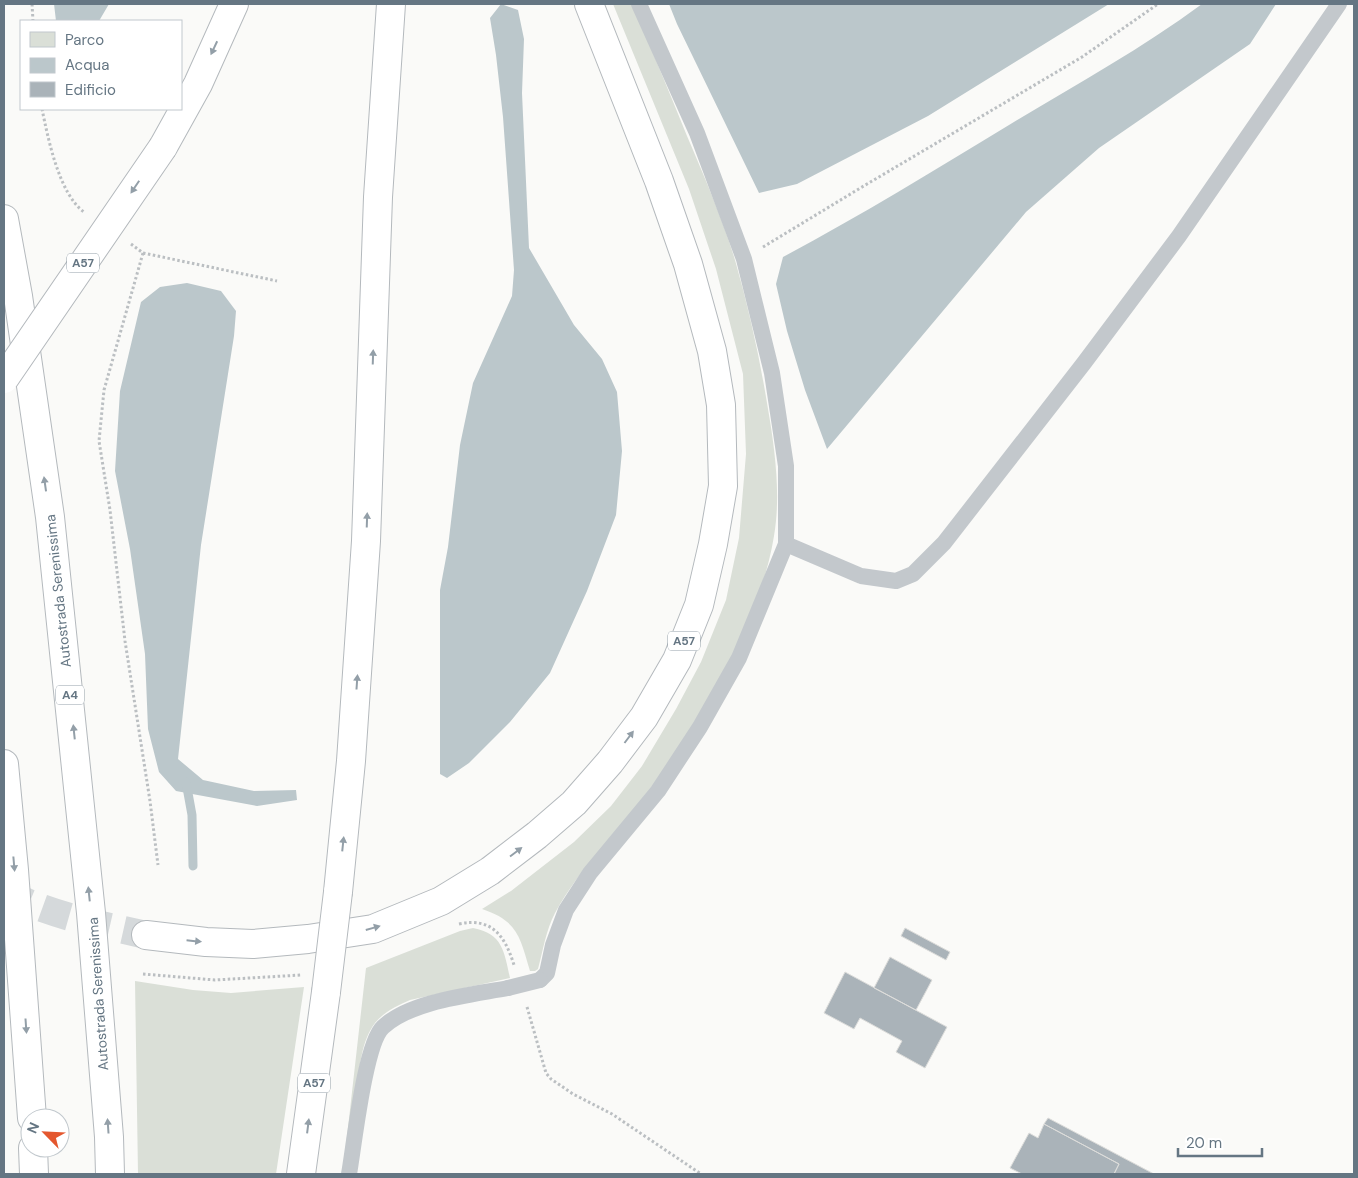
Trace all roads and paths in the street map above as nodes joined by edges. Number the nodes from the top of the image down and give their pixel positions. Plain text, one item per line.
1 (32, 4) edge
2 (234, 4) edge
3 (391, 4) edge
4 (589, 4) edge
5 (639, 4) edge
6 (1158, 4) edge
7 (1339, 4) edge
8 (33, 20) edge
9 (42, 110) edge
10 (86, 213) dead end
11 (4, 219) edge
12 (127, 242) dead end
13 (143, 253) junction
14 (743, 256) junction
15 (277, 281) dead end
16 (4, 379) edge
17 (786, 544) junction
18 (4, 764) edge
19 (158, 865) dead end
20 (146, 935) tunnel mouth
21 (31, 1108) edge
22 (33, 1158) edge
23 (34, 1174) edge
24 (110, 1174) edge
25 (301, 1174) edge
26 (349, 1174) edge

1 - 8 path
2 -> 16 highway, A57, bridge
25 -> 3 highway, A57, bridge
20 -> 4 highway, A57
5 - 14 lane
6 - 14 path
7 - 17 lane
9 - 10 path
24 -> 11 highway, Autostrada Serenissima / A4
12 - 13 path
13 - 15 path
13 - 19 path
14 - 17 lane
17 - 26 lane, bridge
18 -> 21 highway
22 - 23 highway

